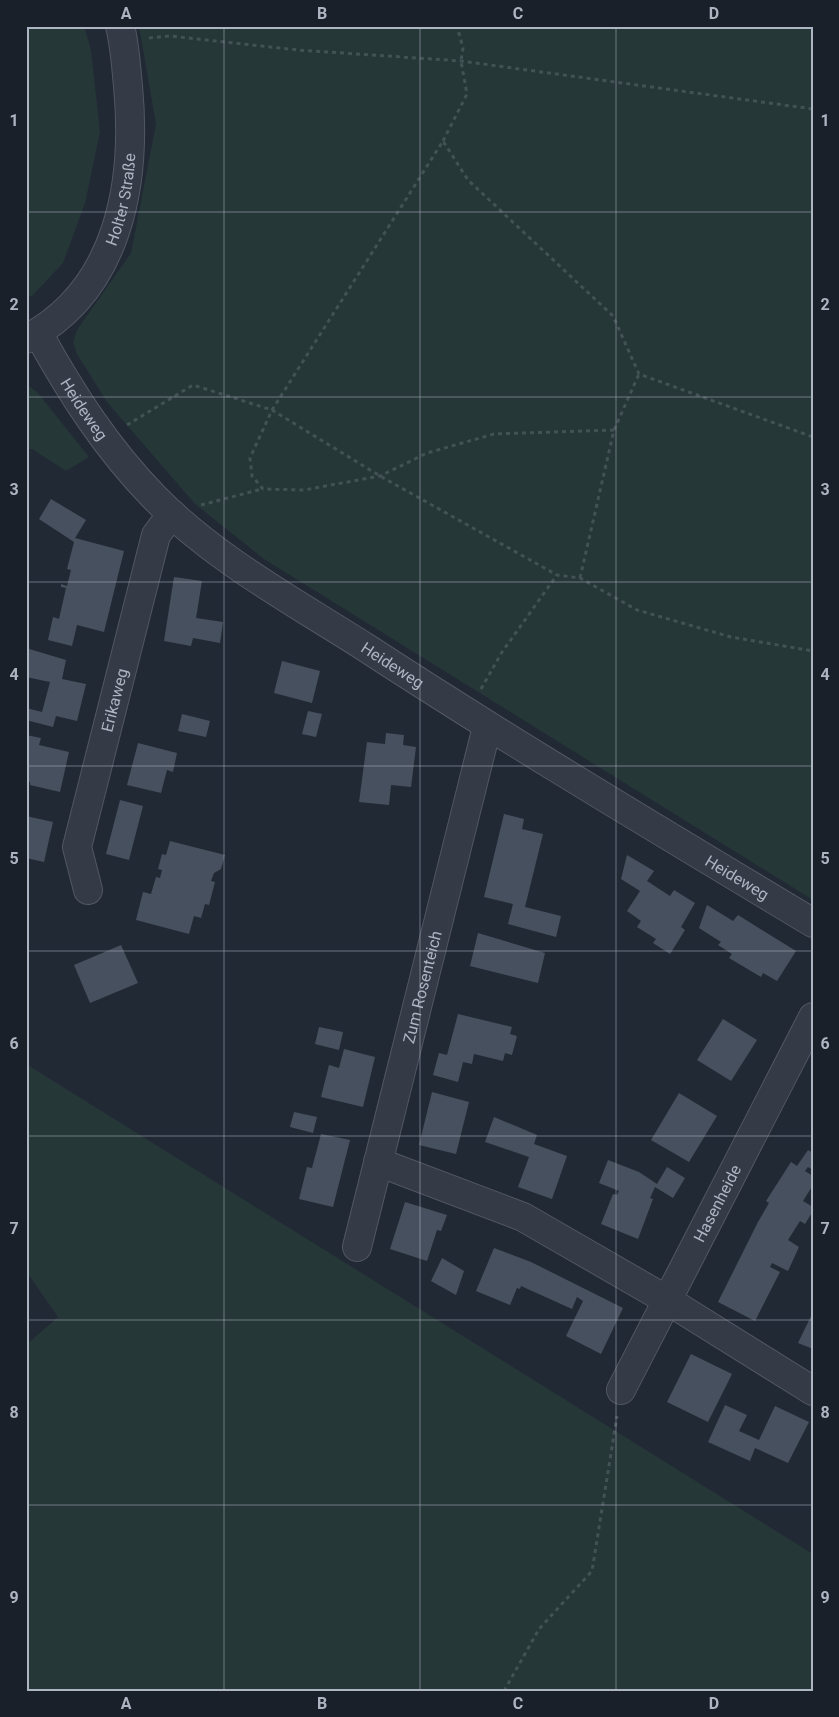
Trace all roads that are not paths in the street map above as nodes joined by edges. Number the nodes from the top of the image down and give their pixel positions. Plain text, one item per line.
1 (122, 33) edge
2 (32, 336) edge
3 (172, 514) junction
4 (477, 720) junction
5 (88, 890) dead end
6 (813, 923) edge
7 (813, 1017) edge
8 (378, 1162) junction
9 (357, 1247) dead end
10 (667, 1300) junction
11 (621, 1390) road end
12 (813, 1391) edge

1 - 2 street, Holter Straße
2 - 3 street, Heideweg
3 - 4 street, Heideweg
3 - 5 street, Erikaweg
4 - 6 street, Heideweg
4 - 8 street, Zum Rosenteich
7 - 10 street, Hasenheide
8 - 9 street, Zum Rosenteich
8 - 10 street
10 - 11 street, Hasenheide
10 - 12 street

